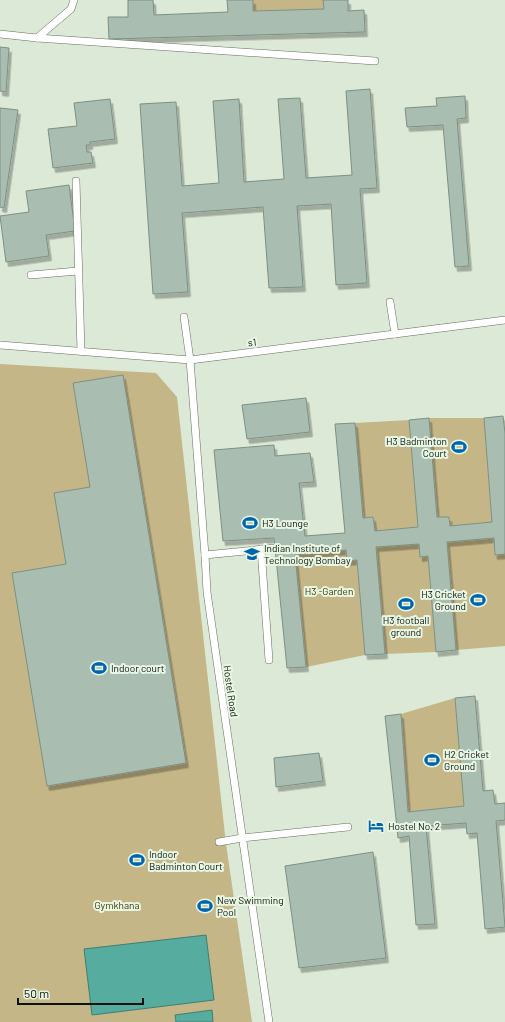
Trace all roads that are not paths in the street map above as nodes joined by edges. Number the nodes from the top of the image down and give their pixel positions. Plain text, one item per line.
1 (74, 0) edge
2 (0, 34) edge
3 (37, 38) junction
4 (375, 61) dead end
5 (76, 181) dead end
6 (78, 271) junction
7 (31, 275) dead end
8 (390, 302) dead end
9 (184, 317) dead end
10 (505, 320) edge
11 (395, 334) junction
12 (0, 345) edge
13 (81, 351) junction
14 (190, 360) junction
15 (275, 548) dead end
16 (261, 550) junction
17 (205, 555) junction
18 (269, 660) dead end
19 (348, 827) dead end
20 (242, 838) junction
21 (219, 842) dead end
22 (269, 1022) edge

1 - 3 lane
2 - 3 lane
3 - 4 lane
5 - 6 lane
6 - 7 lane
6 - 13 lane
8 - 11 lane
9 - 14 lane, Hostel Road
10 - 11 lane, s1
11 - 14 lane, s1
12 - 13 lane, s1
13 - 14 lane, s1
14 - 17 lane, Hostel Road
15 - 16 lane
16 - 17 lane
16 - 18 lane
17 - 20 lane, Hostel Road
19 - 20 lane
20 - 21 lane
20 - 22 lane, Hostel Road

